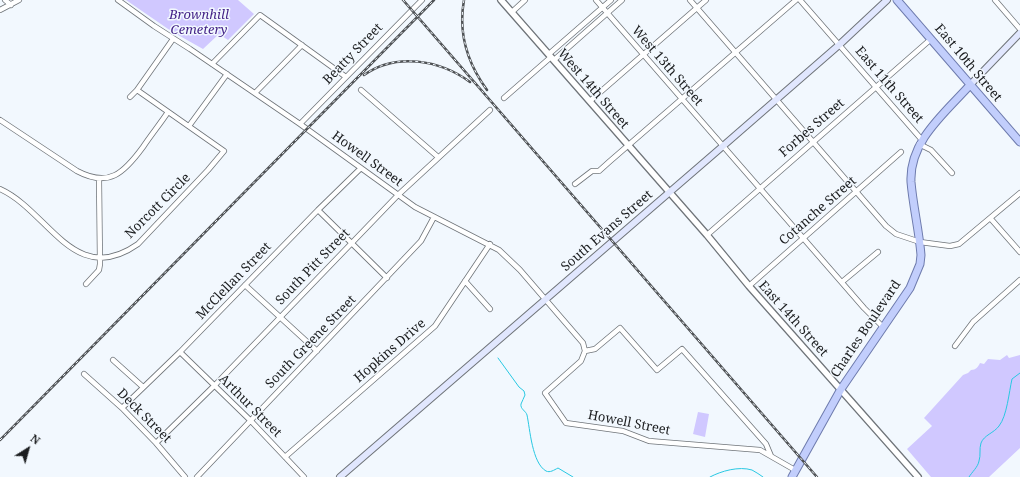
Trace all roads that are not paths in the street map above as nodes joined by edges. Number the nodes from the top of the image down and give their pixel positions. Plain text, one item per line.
1 (4, 0) edge
2 (19, 0) edge
3 (118, 0) edge
4 (422, 0) edge
5 (501, 0) edge
6 (525, 0) edge
7 (596, 0) edge
8 (611, 0) edge
9 (622, 0) edge
10 (690, 0) edge
11 (706, 0) edge
12 (796, 0) edge
13 (800, 0) edge
14 (887, 0) edge
15 (897, 0) edge
16 (995, 0) edge
17 (11, 5) junction
18 (602, 8) junction
19 (697, 8) junction
20 (0, 10) edge
21 (512, 12) junction
22 (607, 13) junction
23 (1020, 28) edge
24 (1020, 33) edge
25 (173, 39) junction
26 (931, 39) junction
27 (302, 45) junction
28 (839, 45) junction
29 (736, 52) junction
30 (643, 55) junction
31 (551, 57) junction
32 (212, 64) junction
33 (227, 74) junction
34 (346, 77) junction
35 (970, 85) junction
36 (876, 87) junction
37 (137, 90) junction
38 (361, 90) dead end
39 (255, 93) junction
40 (130, 96) dead end
41 (504, 98) dead end
42 (682, 99) junction
43 (777, 99) junction
44 (590, 101) junction
45 (490, 110) dead end
46 (168, 112) junction
47 (0, 120) edge
48 (300, 124) junction
49 (189, 126) junction
50 (814, 141) junction
51 (921, 142) junction
52 (1020, 142) edge
53 (628, 146) junction
54 (723, 146) junction
55 (901, 152) dead end
56 (438, 157) junction
57 (361, 168) junction
58 (952, 173) dead end
59 (99, 178) junction
60 (575, 184) dead end
61 (760, 188) junction
62 (0, 189) edge
63 (669, 192) junction
64 (857, 192) junction
65 (1020, 193) edge
66 (398, 195) junction
67 (318, 210) junction
68 (434, 217) junction
69 (991, 219) junction
70 (707, 235) junction
71 (804, 238) junction
72 (920, 242) junction
73 (351, 243) junction
74 (490, 244) junction
75 (878, 252) dead end
76 (1020, 252) edge
77 (100, 257) junction
78 (387, 278) junction
79 (1020, 280) edge
80 (465, 281) junction
81 (842, 282) junction
82 (86, 284) dead end
83 (245, 285) junction
84 (749, 286) junction
85 (545, 299) junction
86 (490, 309) dead end
87 (280, 317) junction
88 (883, 327) junction
89 (955, 346) dead end
90 (317, 351) junction
91 (585, 351) junction
92 (180, 352) junction
93 (113, 360) dead end
94 (84, 374) dead end
95 (215, 386) junction
96 (143, 387) junction
97 (840, 389) junction
98 (122, 408) junction
99 (251, 421) junction
100 (763, 441) junction
101 (156, 443) junction
102 (760, 450) junction
103 (771, 456) junction
104 (285, 457) junction
105 (794, 474) edge
106 (186, 477) edge
107 (197, 477) edge
108 (304, 477) edge
109 (340, 477) edge
110 (918, 477) edge

1 - 17 street
2 - 17 street
3 - 25 street, Howell Street
4 - 34 street, Beatty Street
5 - 21 street, West 14th Street
6 - 21 street
7 - 18 street, West 13th Street
8 - 18 street
9 - 22 street
10 - 19 street
11 - 19 street
12 - 29 street
13 - 28 street, East 11th Street
14 - 28 main road, South Evans Street
15 - 26 main road, East 10th Street
16 - 23 street
17 - 20 street
18 - 22 street, West 13th Street
18 - 31 street
19 - 29 street
19 - 30 street
21 - 31 street, West 14th Street
22 - 30 street, West 13th Street
22 - 31 street
24 - 35 main road
25 - 32 street, Howell Street
25 - 37 street
26 - 35 main road, East 10th Street
26 - 36 street, Forbes Street
27 - 32 street
27 - 34 street
27 - 39 street
28 - 36 street, East 11th Street
28 - 43 main road, South Evans Street
29 - 42 street
29 - 43 street
30 - 42 street, West 13th Street
30 - 44 street
31 - 41 street
31 - 44 street, West 14th Street
32 - 33 street, Howell Street
33 - 39 street, Howell Street
33 - 49 street
34 - 48 street, Beatty Street
35 - 51 main road, Charles Boulevard
35 - 52 main road, East 10th Street
36 - 50 street, Forbes Street
36 - 51 street, East 11th Street
37 - 40 street
37 - 46 street
38 - 56 street
39 - 48 street, Howell Street
42 - 53 street
42 - 54 street, West 13th Street
43 - 50 street
43 - 54 main road, South Evans Street
44 - 53 street, West 14th Street
45 - 56 street, South Pitt Street
46 - 49 street
46 - 59 street
47 - 59 street
48 - 57 street, Howell Street
49 - 77 street, Norcott Circle
50 - 61 street, Forbes Street
50 - 64 street
51 - 58 street, East 11th Street
51 - 72 main road, Charles Boulevard
53 - 60 street
53 - 63 street, West 14th Street
54 - 61 street, West 13th Street
54 - 63 main road, South Evans Street
55 - 64 street, Cotanche Street
56 - 66 street, South Pitt Street
57 - 66 street, Howell Street
57 - 67 street, McClellan Street
59 - 77 street
61 - 70 street, Forbes Street
61 - 71 street, West 13th Street
62 - 77 street, Norcott Circle
63 - 70 street, East 14th Street
63 - 85 main road, South Evans Street
64 - 71 street, Cotanche Street
64 - 72 street
65 - 69 street
66 - 68 street, Howell Street
66 - 73 street, South Pitt Street
67 - 73 street
67 - 83 street, McClellan Street
68 - 74 street, Howell Street
68 - 78 street, South Greene Street
69 - 72 street
69 - 76 street
70 - 84 street, East 14th Street
71 - 81 street, West 13th Street
71 - 84 street, Cotanche Street
72 - 88 main road, Charles Boulevard
73 - 78 street
73 - 87 street, South Pitt Street
74 - 80 street, Hopkins Drive
74 - 85 street, Howell Street
75 - 81 street
77 - 82 street
78 - 90 street, South Greene Street
79 - 89 street
80 - 86 street
80 - 104 street, Hopkins Drive
81 - 88 street, West 13th Street
83 - 87 street
83 - 92 street, McClellan Street
84 - 97 street, East 14th Street
85 - 91 street, Howell Street
85 - 109 main road, South Evans Street
87 - 90 street
87 - 95 street, South Pitt Street
88 - 97 main road, Charles Boulevard
90 - 99 street, South Greene Street
91 - 100 street
91 - 102 street, Howell Street
92 - 95 street, Arthur Street
92 - 96 street, McClellan Street
93 - 96 street
94 - 98 street, Deck Street
95 - 99 street, Arthur Street
95 - 101 street, South Pitt Street
96 - 98 street, McClellan Street
97 - 105 main road, Charles Boulevard
97 - 110 street, East 14th Street
98 - 101 street, Deck Street
99 - 104 street, Arthur Street
99 - 107 street, South Greene Street
100 - 102 street
100 - 103 street
101 - 106 street, Deck Street
102 - 103 street, Howell Street
103 - 105 street, Howell Street
104 - 108 street, Arthur Street

